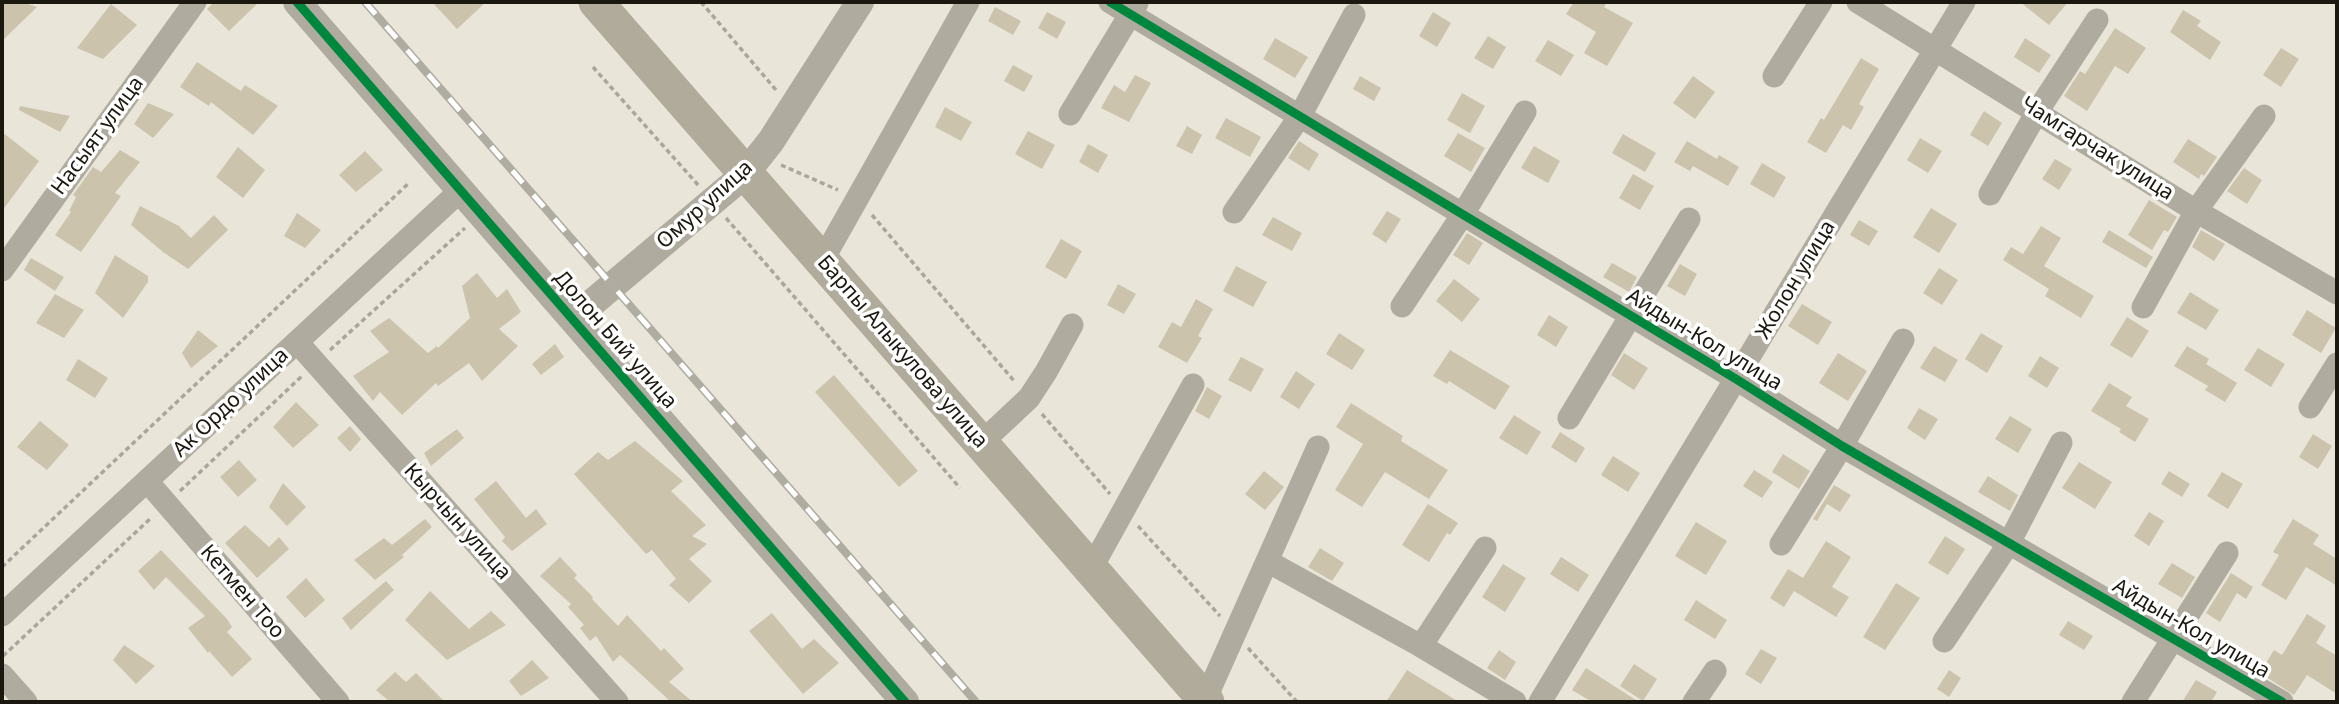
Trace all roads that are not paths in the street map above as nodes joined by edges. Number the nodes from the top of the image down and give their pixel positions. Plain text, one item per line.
1 (195, 2) edge
2 (296, 2) edge
3 (596, 2) edge
4 (860, 2) edge
5 (968, 2) edge
6 (1821, 2) edge
7 (1858, 2) edge
8 (1964, 2) edge
9 (1126, 6) edge
10 (1354, 15) dead end
11 (2097, 20) dead end
12 (1937, 49) junction
13 (1774, 76) dead end
14 (1525, 112) dead end
15 (2037, 112) junction
16 (1070, 114) dead end
17 (1300, 116) junction
18 (2264, 116) dead end
19 (746, 174) junction
20 (461, 190) junction
21 (1990, 194) dead end
22 (2196, 211) junction
23 (1234, 212) dead end
24 (1463, 214) junction
25 (1689, 219) dead end
26 (822, 261) junction
27 (2, 270) edge
28 (2337, 293) edge
29 (1402, 306) dead end
30 (2143, 307) dead end
31 (1632, 316) junction
32 (573, 319) junction
33 (1072, 325) dead end
34 (1903, 340) dead end
35 (297, 342) junction
36 (2337, 364) edge
37 (1736, 379) junction
38 (1193, 385) dead end
39 (2311, 407) dead end
40 (1569, 418) dead end
41 (981, 443) junction
42 (2062, 443) dead end
43 (1842, 446) junction
44 (1318, 447) dead end
45 (147, 481) junction
46 (2009, 543) junction
47 (1781, 544) dead end
48 (1485, 548) dead end
49 (2227, 553) dead end
50 (1267, 561) junction
51 (1091, 569) junction
52 (2, 615) edge
53 (2175, 639) junction
54 (1944, 641) dead end
55 (1422, 646) junction
56 (1715, 671) dead end
57 (2, 675) edge
58 (1206, 701) edge
59 (26, 702) edge
60 (338, 702) edge
61 (617, 702) edge
62 (905, 702) edge
63 (1515, 702) edge
64 (1540, 702) edge
65 (1694, 702) edge
66 (2133, 702) edge
67 (2282, 702) edge

1 - 27 street, Насыят улица
2 - 20 street, Долон Бий улица
3 - 19 main road, Барпы Алыкулова улица
4 - 19 street, Омур улица
5 - 26 street
6 - 13 street
7 - 12 street, Чамгарчак улица
8 - 12 street, Жолон улица
9 - 16 street
9 - 17 street, Айдын-Кол улица
10 - 17 street
11 - 15 street
12 - 15 street, Чамгарчак улица
12 - 37 street, Жолон улица
14 - 24 street
15 - 21 street
15 - 22 street, Чамгарчак улица
17 - 23 street
17 - 24 street, Айдын-Кол улица
18 - 22 street
19 - 26 main road, Барпы Алыкулова улица
19 - 32 street, Омур улица
20 - 32 street, Долон Бий улица
20 - 35 street, Ак Ордо улица
22 - 28 street, Чамгарчак улица
22 - 30 street
24 - 29 street
24 - 31 street, Айдын-Кол улица
25 - 31 street
26 - 41 main road, Барпы Алыкулова улица
31 - 37 street, Айдын-Кол улица
31 - 40 street
32 - 62 street, Долон Бий улица
33 - 41 street
34 - 43 street
35 - 45 street, Ак Ордо улица
35 - 61 street, Кырчын улица
36 - 39 street
37 - 43 street, Айдын-Кол улица
37 - 64 street, Жолон улица
38 - 51 street
41 - 51 main road, Барпы Алыкулова улица
42 - 46 street
43 - 46 street, Айдын-Кол улица
43 - 47 street
44 - 50 street
45 - 52 street, Ак Ордо улица
45 - 60 street, Кетмен Тоо
46 - 53 street, Айдын-Кол улица
46 - 54 street
48 - 55 street
49 - 53 street
50 - 55 street
50 - 58 street
51 - 58 main road, Барпы Алыкулова улица
53 - 66 street
53 - 67 street, Айдын-Кол улица
55 - 63 street
56 - 65 street
57 - 59 street

